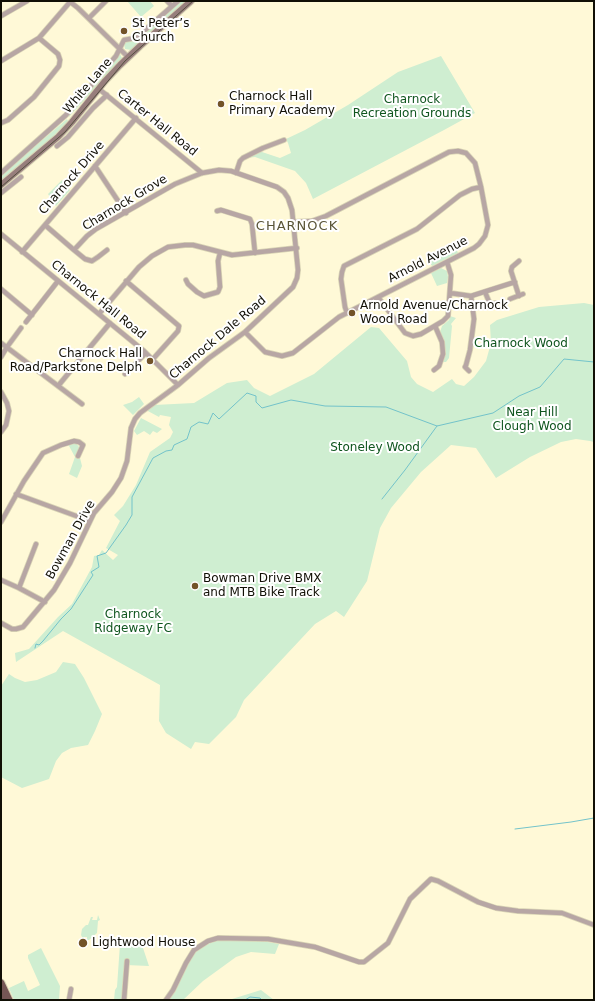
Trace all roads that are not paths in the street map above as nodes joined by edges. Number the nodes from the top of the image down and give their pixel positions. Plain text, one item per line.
1 (27, 1) edge
2 (69, 1) edge
3 (106, 1) edge
4 (167, 1) edge
5 (178, 1) edge
6 (191, 1) edge
7 (172, 6) junction
8 (1, 16) edge
9 (89, 18) junction
10 (38, 38) junction
11 (120, 48) junction
12 (128, 57) junction
13 (1, 61) edge
14 (99, 88) junction
15 (107, 95) junction
16 (136, 118) junction
17 (1, 123) edge
18 (284, 140) dead end
19 (57, 146) dead end
20 (95, 166) junction
21 (1, 173) edge
22 (202, 173) junction
23 (236, 173) junction
24 (21, 177) dead end
25 (1, 185) edge
26 (481, 187) junction
27 (1, 193) edge
28 (217, 211) dead end
29 (126, 213) junction
30 (294, 222) junction
31 (45, 225) junction
32 (1, 234) edge
33 (297, 248) junction
34 (74, 250) junction
35 (107, 250) dead end
36 (22, 252) junction
37 (220, 253) junction
38 (256, 253) junction
39 (519, 261) dead end
40 (447, 262) junction
41 (58, 280) junction
42 (186, 280) dead end
43 (126, 281) junction
44 (515, 282) junction
45 (1, 290) edge
46 (485, 292) junction
47 (450, 293) junction
48 (471, 296) junction
49 (378, 297) junction
50 (510, 298) dead end
51 (496, 303) dead end
52 (347, 313) junction
53 (99, 314) junction
54 (32, 315) junction
55 (26, 322) dead end
56 (110, 323) junction
57 (435, 326) junction
58 (21, 328) dead end
59 (245, 332) junction
60 (1, 343) edge
61 (7, 347) junction
62 (146, 353) junction
63 (1, 357) edge
64 (153, 359) junction
65 (434, 370) dead end
66 (469, 371) dead end
67 (125, 374) dead end
68 (178, 384) junction
69 (58, 386) junction
70 (1, 392) edge
71 (82, 404) dead end
72 (140, 412) joint
73 (1, 432) edge
74 (78, 456) dead end
75 (16, 494) junction
76 (90, 521) junction
77 (1, 522) edge
78 (36, 544) dead end
79 (1, 580) edge
80 (19, 588) junction
81 (45, 602) junction
82 (1, 623) edge
83 (594, 925) edge
84 (127, 961) dead end
85 (1, 983) edge
86 (71, 989) dead end
87 (1, 996) edge
88 (3, 1000) edge
89 (9, 1000) edge
90 (69, 1000) edge
91 (124, 1000) edge
92 (166, 1000) edge

1 - 8 street
2 - 9 street
2 - 10 street
3 - 9 street
4 - 7 street
5 - 7 street, White Lane
6 - 12 main road, White Lane
7 - 11 street, White Lane
9 - 11 street
10 - 13 street
10 - 17 street
11 - 12 street
11 - 21 street, White Lane
12 - 14 main road, White Lane
14 - 15 street, Carter Hall Road
14 - 25 main road, White Lane
15 - 16 street, Carter Hall Road
15 - 19 street, White Lane
16 - 20 street, Charnock Drive
16 - 22 street, Carter Hall Road
18 - 23 street
20 - 29 street
20 - 31 street, Charnock Drive
22 - 23 street, Charnock Dale Road
22 - 29 street, Charnock Grove
23 - 30 street, Charnock Dale Road
24 - 27 street
26 - 30 street, Arnold Avenue
26 - 40 street, Arnold Avenue
26 - 52 street
28 - 38 street
29 - 34 street, Charnock Grove
30 - 33 street, Charnock Dale Road
31 - 34 street
31 - 36 street, Charnock Drive
32 - 36 street, Charnock Hall Road
33 - 38 street
33 - 59 street, Charnock Dale Road
34 - 35 street
36 - 41 street, Charnock Hall Road
37 - 38 street
37 - 42 street
37 - 43 street
39 - 44 street
40 - 47 street
40 - 49 street, Arnold Avenue
41 - 53 street, Charnock Hall Road
41 - 54 street
43 - 53 street
43 - 64 street
44 - 46 street
44 - 50 street
45 - 54 street
46 - 48 street
46 - 51 street
47 - 48 street
47 - 57 street
48 - 66 street
49 - 52 street, Arnold Avenue
49 - 57 street
52 - 59 street, Arnold Avenue
53 - 56 street, Charnock Hall Road
54 - 55 street
56 - 62 street, Charnock Hall Road
56 - 69 street
57 - 65 street
58 - 61 street
59 - 68 street, Charnock Dale Road
60 - 61 street
61 - 63 street
61 - 69 street
62 - 64 street, Charnock Hall Road
62 - 67 street
64 - 68 street, Charnock Hall Road
68 - 72 street, Charnock Dale Road
69 - 71 street
70 - 73 street
72 - 76 street, Bowman Drive
74 - 75 street
75 - 76 street
75 - 77 street
76 - 81 street, Bowman Drive
78 - 80 street
79 - 80 street
80 - 81 street
81 - 82 street, Bowman Drive
83 - 92 street
84 - 91 street
85 - 89 highway
86 - 90 street
87 - 88 highway

